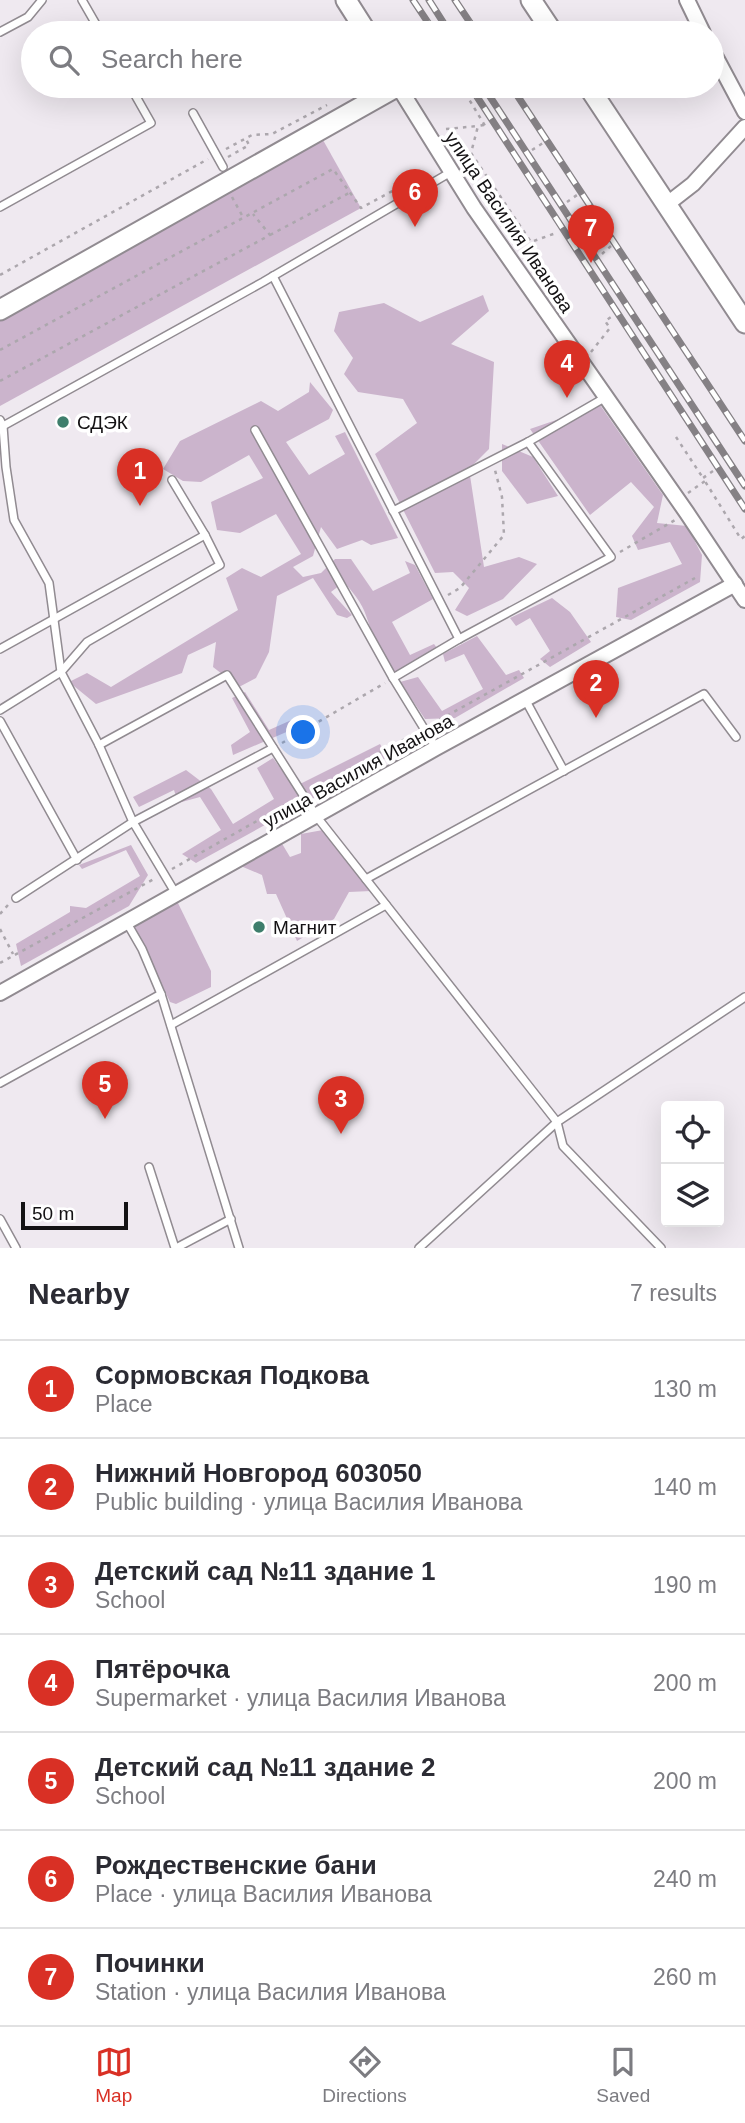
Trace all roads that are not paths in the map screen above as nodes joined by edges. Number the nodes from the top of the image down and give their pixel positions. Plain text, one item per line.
1 (42, 0) edge
2 (82, 0) edge
3 (346, 0) edge
4 (531, 0) edge
5 (687, 0) edge
6 (94, 21) edge
7 (360, 21) edge
8 (545, 21) edge
9 (698, 21) edge
10 (0, 32) edge
11 (724, 73) edge
12 (138, 98) edge
13 (377, 98) edge
14 (405, 98) edge
15 (596, 98) edge
16 (745, 112) edge
17 (193, 113) dead end
18 (745, 127) edge
19 (223, 167) dead end
20 (451, 172) junction
21 (667, 205) junction
22 (0, 207) edge
23 (272, 276) junction
24 (0, 310) edge
25 (745, 323) edge
26 (606, 397) junction
27 (2, 423) edge
28 (255, 430) dead end
29 (528, 442) junction
30 (172, 480) dead end
31 (393, 511) junction
32 (205, 535) junction
33 (735, 584) junction
34 (745, 600) edge
35 (54, 620) junction
36 (459, 639) junction
37 (0, 649) edge
38 (61, 672) junction
39 (393, 678) junction
40 (526, 701) junction
41 (0, 710) edge
42 (0, 721) edge
43 (736, 737) dead end
44 (99, 745) junction
45 (273, 748) junction
46 (436, 748) junction
47 (564, 771) junction
48 (317, 817) junction
49 (133, 822) junction
50 (77, 860) junction
51 (366, 879) junction
52 (176, 895) junction
53 (16, 898) dead end
54 (386, 905) junction
55 (127, 923) junction
56 (0, 993) edge
57 (161, 994) junction
58 (745, 997) edge
59 (171, 1025) junction
60 (0, 1083) edge
61 (557, 1122) junction
62 (149, 1167) dead end
63 (0, 1219) edge
64 (230, 1219) junction
65 (16, 1248) edge
66 (175, 1248) edge
67 (239, 1248) edge
68 (419, 1248) edge
69 (661, 1248) edge

1 - 10 lane
2 - 6 lane
3 - 7 street
4 - 8 street
5 - 9 street
11 - 16 street
12 - 22 lane
13 - 24 street
14 - 20 street, улица Василия Иванова
15 - 21 street
17 - 19 lane
18 - 21 street
20 - 23 lane
20 - 26 street, улица Василия Иванова
21 - 25 street
23 - 27 lane
23 - 31 lane
26 - 29 lane
26 - 33 street, улица Василия Иванова
27 - 35 lane
28 - 39 lane
29 - 31 lane
29 - 36 lane
30 - 32 lane
31 - 36 lane
32 - 35 lane
32 - 38 lane
33 - 34 street, улица Василия Иванова
33 - 40 street, улица Василия Иванова
35 - 37 lane
35 - 38 lane
36 - 39 lane
38 - 41 lane
38 - 44 lane
39 - 46 lane
40 - 46 street, улица Василия Иванова
40 - 47 lane
42 - 50 lane
43 - 47 lane
44 - 45 lane
44 - 49 lane
45 - 48 lane
45 - 49 lane
46 - 48 street, улица Василия Иванова
47 - 51 lane
48 - 51 lane
48 - 52 street, улица Василия Иванова
49 - 50 lane
49 - 52 lane
50 - 53 lane
51 - 54 lane
52 - 55 street, улица Василия Иванова
54 - 59 lane
54 - 61 lane
55 - 56 street, улица Василия Иванова
55 - 57 lane
57 - 59 lane
57 - 60 lane
58 - 61 lane
59 - 64 lane
61 - 68 lane
61 - 69 lane
62 - 66 lane
63 - 65 lane
64 - 66 lane
64 - 67 lane

